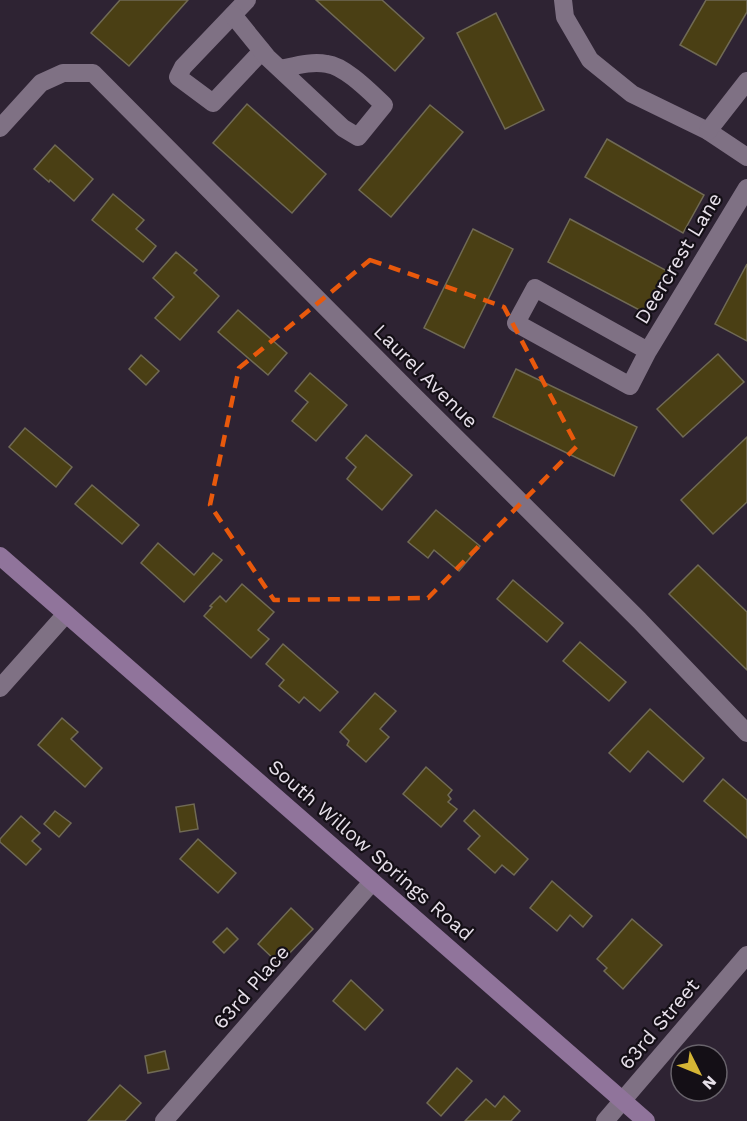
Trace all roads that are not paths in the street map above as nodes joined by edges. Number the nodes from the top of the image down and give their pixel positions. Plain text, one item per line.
1 (247, 0) edge
2 (563, 0) edge
3 (233, 15) junction
4 (262, 51) junction
5 (280, 69) junction
6 (747, 81) edge
7 (0, 128) edge
8 (708, 131) junction
9 (747, 157) edge
10 (747, 188) edge
11 (648, 351) junction
12 (0, 556) edge
13 (66, 614) junction
14 (0, 688) edge
15 (747, 733) edge
16 (372, 882) junction
17 (747, 955) edge
18 (623, 1101) junction
19 (164, 1121) edge
20 (605, 1121) edge
21 (646, 1121) edge

1 - 3 street
2 - 8 street
3 - 4 street
3 - 4 street
4 - 5 street
5 - 5 street
6 - 8 street
7 - 15 street, Laurel Avenue
8 - 9 street
10 - 11 street, Deercrest Lane
11 - 11 street, Deercrest Lane
12 - 13 street, South Willow Springs Road
13 - 14 street
13 - 16 street, South Willow Springs Road
16 - 18 street, South Willow Springs Road
16 - 19 street, 63rd Place
17 - 18 street, 63rd Street
18 - 20 street, 63rd Street
18 - 21 street, South Willow Springs Road

